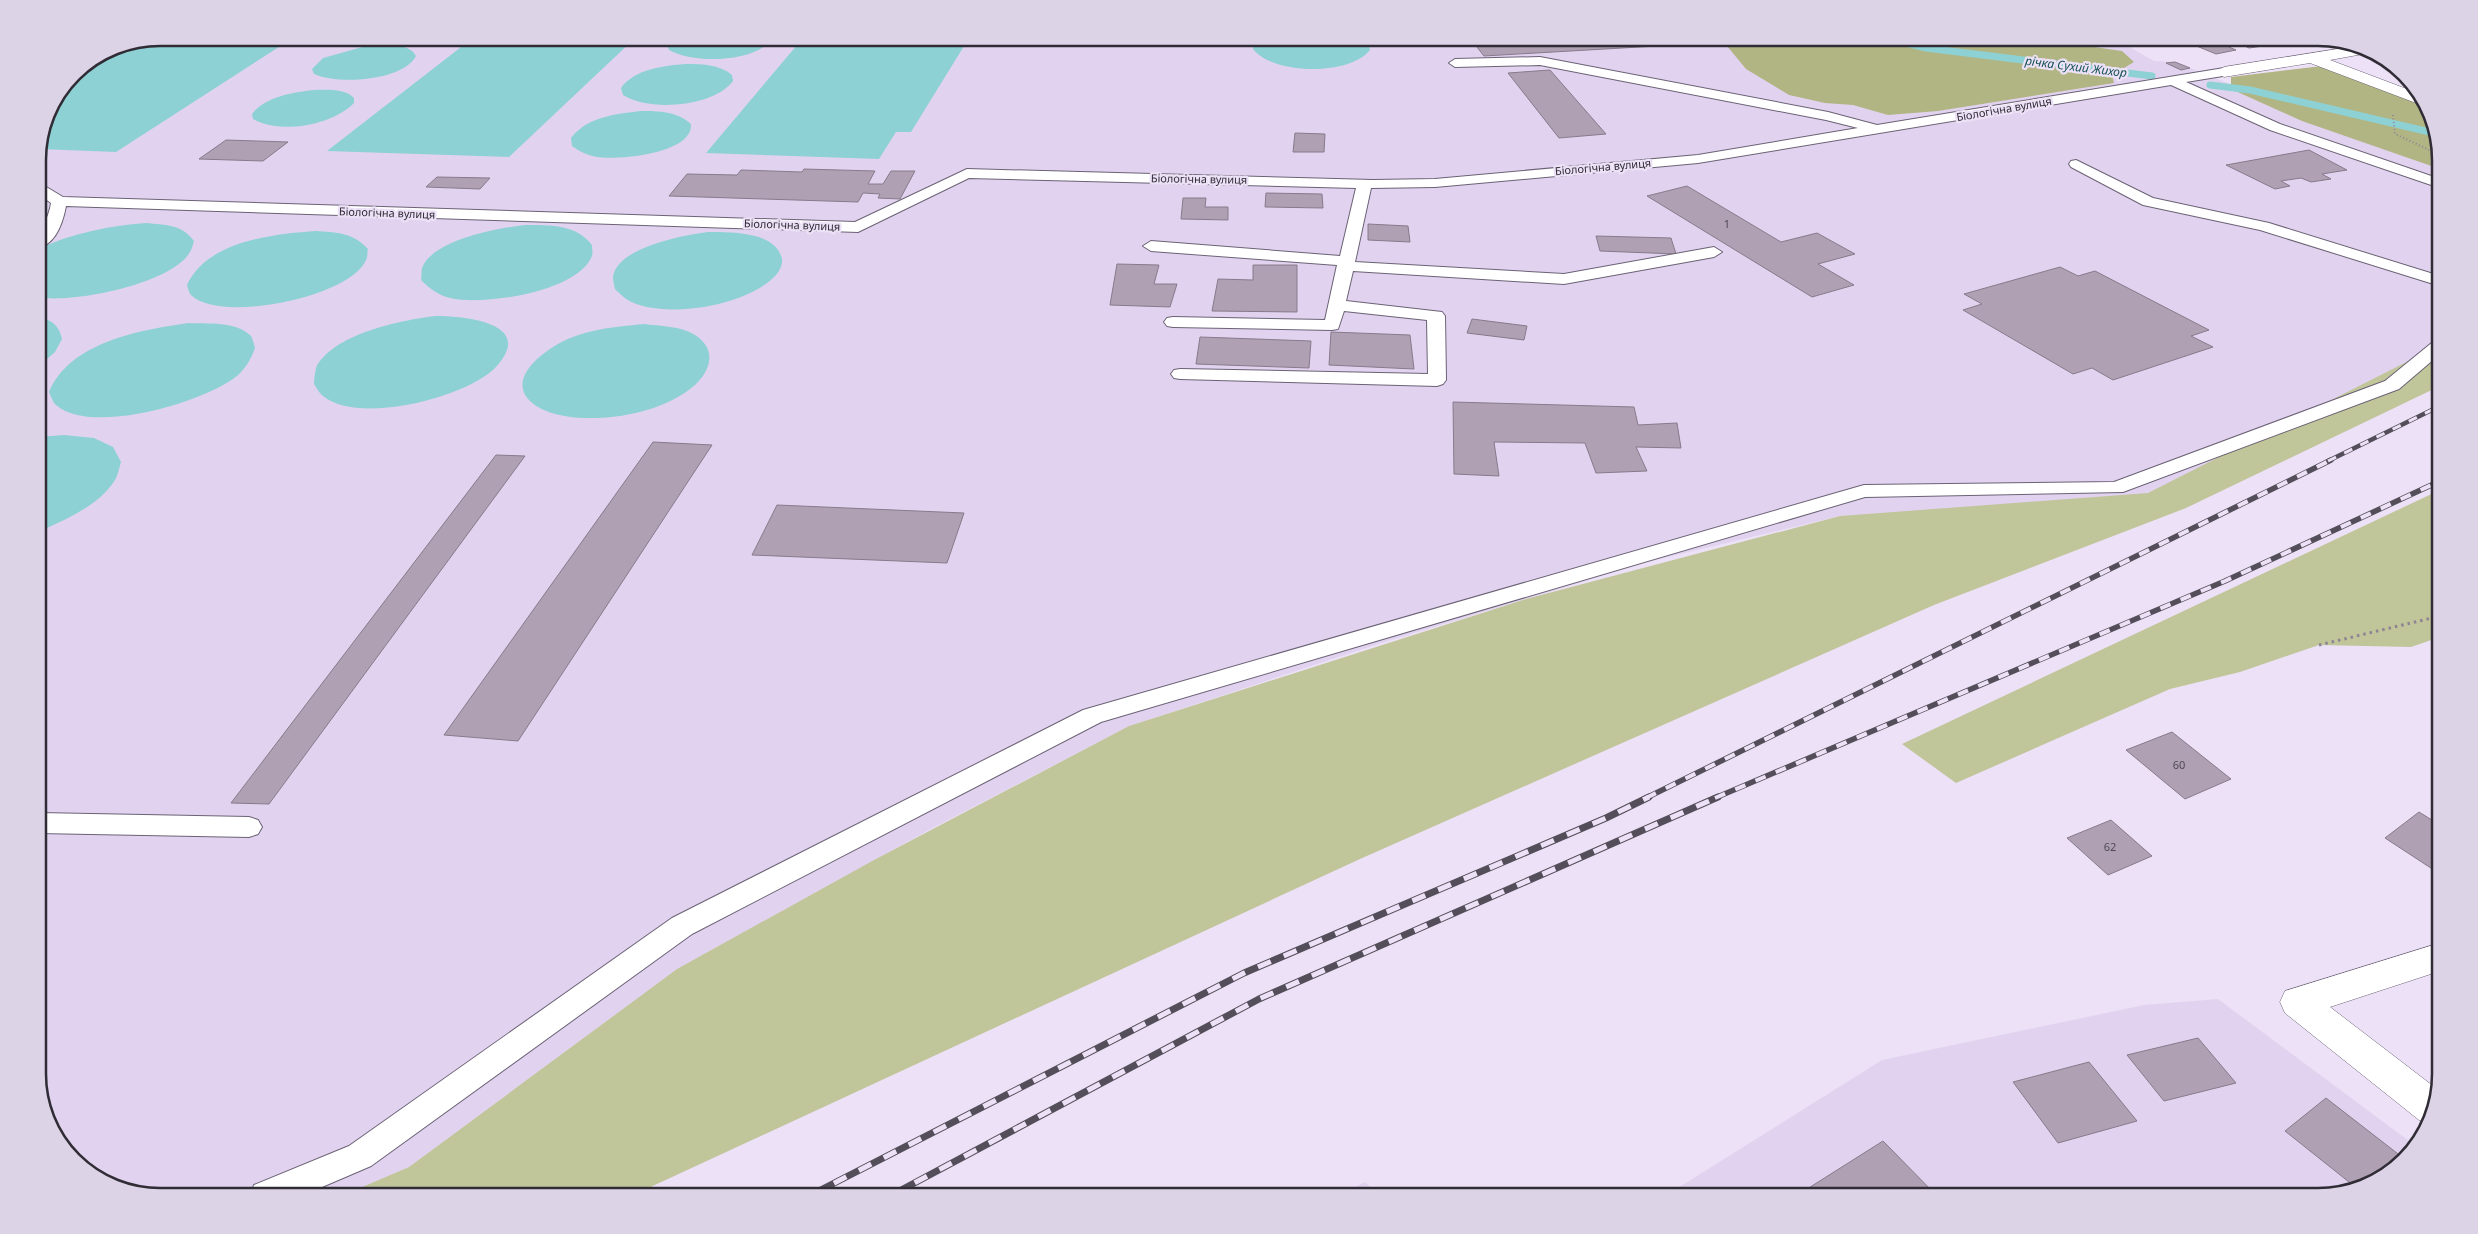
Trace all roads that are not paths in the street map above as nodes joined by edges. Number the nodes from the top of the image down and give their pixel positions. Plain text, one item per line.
1 (2352, 51) edge
2 (2311, 58) junction
3 (1455, 63) dead end
4 (2224, 72) joint
5 (2173, 80) junction
6 (2413, 97) edge
7 (1878, 130) junction
8 (2076, 164) dead end
9 (2432, 181) edge
10 (1365, 184) junction
11 (46, 192) edge
12 (59, 200) junction
13 (46, 235) edge
14 (1151, 246) dead end
15 (1714, 252) dead end
16 (1345, 263) junction
17 (2432, 279) edge
18 (1336, 305) junction
19 (1173, 322) dead end
20 (2432, 351) edge
21 (1180, 374) dead end
22 (46, 823) edge
23 (249, 827) dead end
24 (2432, 960) edge
25 (2428, 1104) edge
26 (285, 1188) edge

1 - 2 street, Біологічна вулиця
2 - 4 street, Біологічна вулиця
2 - 6 street
3 - 7 lane
4 - 5 lane, Біологічна вулиця
5 - 7 lane, Біологічна вулиця
5 - 9 lane
7 - 10 lane, Біологічна вулиця
8 - 17 lane
10 - 12 lane, Біологічна вулиця
10 - 16 lane
11 - 12 lane, Біологічна вулиця
12 - 13 lane
14 - 16 lane
15 - 16 lane
16 - 18 lane
18 - 19 lane
18 - 21 lane
20 - 26 lane
22 - 23 lane
24 - 25 street

